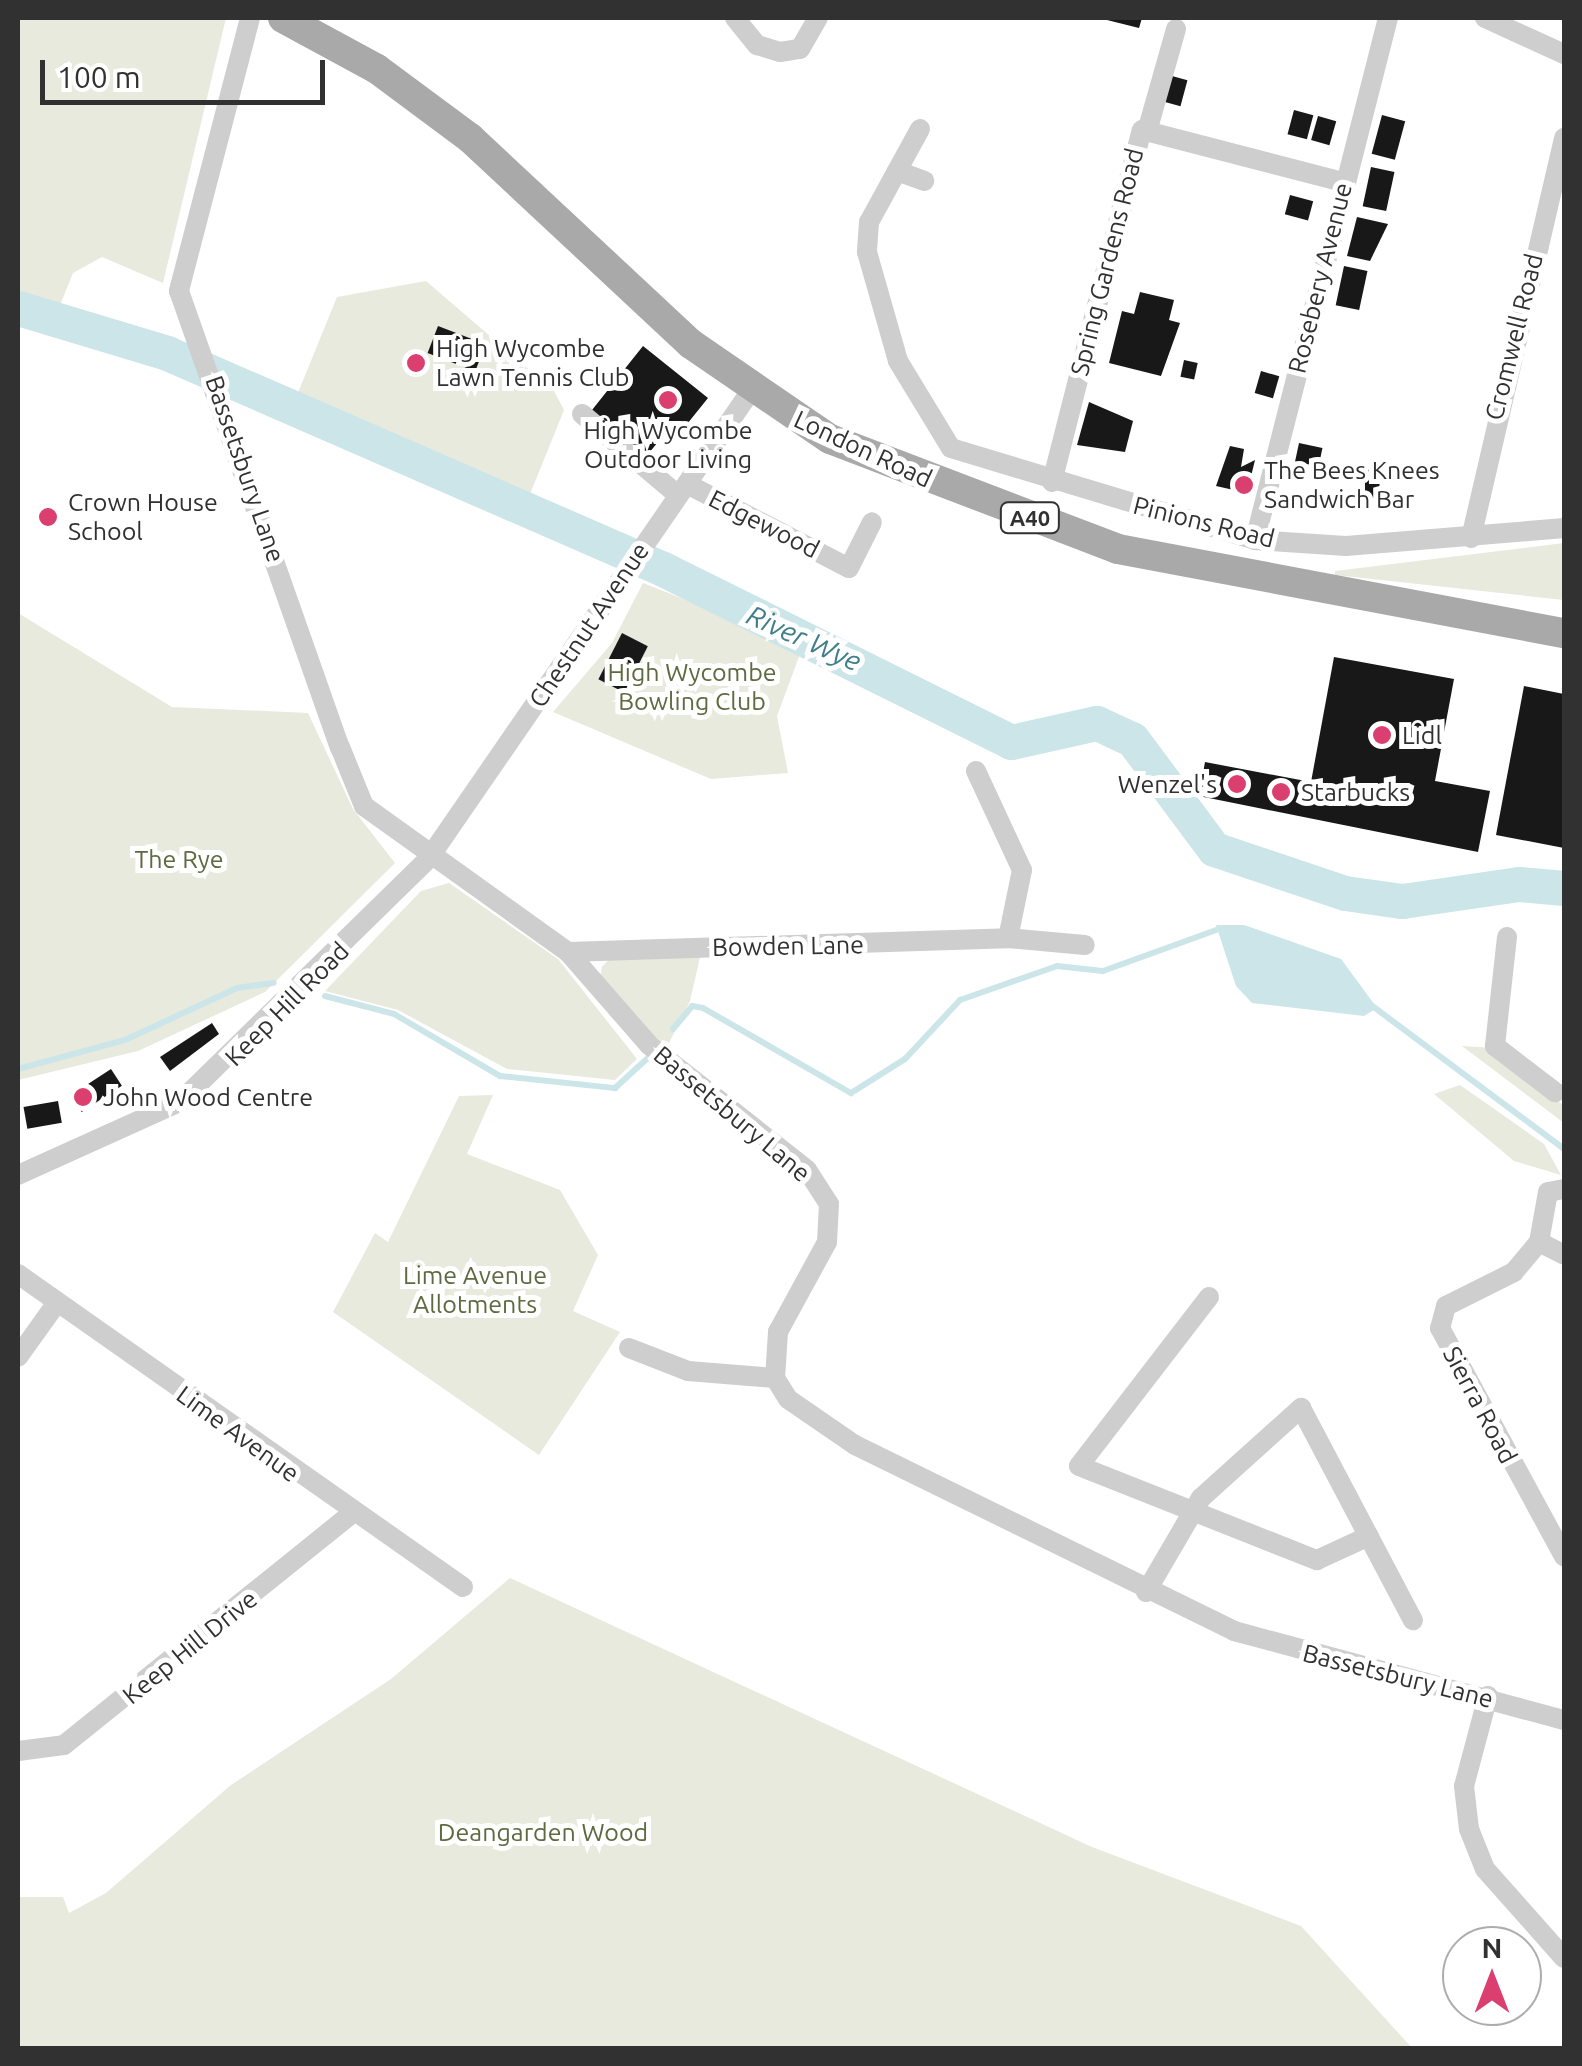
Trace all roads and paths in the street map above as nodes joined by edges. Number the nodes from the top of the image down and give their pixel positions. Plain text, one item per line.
1 (250, 18) edge
2 (282, 18) edge
3 (735, 18) edge
4 (818, 18) edge
5 (1388, 18) edge
6 (1484, 18) edge
7 (1176, 29) dead end
8 (1564, 54) edge
9 (1148, 128) junction
10 (920, 130) dead end
11 (1564, 138) edge
12 (898, 171) junction
13 (924, 181) dead end
14 (1343, 182) junction
15 (750, 392) junction
16 (582, 414) dead end
17 (950, 448) junction
18 (1052, 482) junction
19 (931, 483) junction
20 (682, 490) junction
21 (872, 522) dead end
22 (1564, 528) edge
23 (1470, 538) junction
24 (1255, 540) junction
25 (1564, 634) edge
26 (976, 771) dead end
27 (430, 858) junction
28 (1507, 937) dead end
29 (1008, 938) junction
30 (1085, 945) dead end
31 (568, 952) junction
32 (1562, 1091) edge
33 (18, 1175) edge
34 (1564, 1189) edge
35 (1539, 1242) junction
36 (1564, 1255) edge
37 (18, 1274) edge
38 (1209, 1296) dead end
39 (56, 1304) junction
40 (629, 1348) dead end
41 (18, 1357) edge
42 (775, 1378) junction
43 (1196, 1506) junction
44 (351, 1514) junction
45 (1369, 1536) junction
46 (1564, 1556) edge
47 (463, 1587) dead end
48 (1146, 1592) junction
49 (1414, 1620) dead end
50 (1488, 1696) junction
51 (1564, 1720) edge
52 (18, 1751) edge
53 (1564, 1958) edge

1 - 27 street, Bassetsbury Lane
2 - 15 main road, London Road / A40
3 - 4 street
5 - 14 street, Rosebery Avenue
6 - 8 street
7 - 9 street
9 - 14 street, Spring Gardens Road
9 - 18 street, Spring Gardens Road
10 - 12 street
11 - 23 street, Cromwell Road
12 - 13 street
12 - 17 street
14 - 24 street, Rosebery Avenue
15 - 19 main road, London Road / A40
15 - 20 street, Chestnut Avenue
16 - 20 street
17 - 18 street, Pinions Road
17 - 19 street
18 - 24 street, Pinions Road
19 - 25 main road, London Road / A40
20 - 21 street, Edgewood
20 - 27 street, Chestnut Avenue
22 - 23 street, Pinions Road
23 - 24 street, Pinions Road
26 - 29 street
27 - 31 street, Bassetsbury Lane
27 - 33 street, Keep Hill Road
28 - 32 street
29 - 30 street, Bowden Lane
29 - 31 street, Bowden Lane
31 - 42 street, Bassetsbury Lane
34 - 35 street
35 - 36 street
35 - 46 street, Sierra Road
37 - 39 street, Lime Avenue
38 - 43 street
39 - 41 street
39 - 44 street, Lime Avenue
40 - 42 street
42 - 48 street, Bassetsbury Lane
43 - 45 street
43 - 45 street
43 - 48 street
44 - 47 street, Lime Avenue
44 - 52 street, Keep Hill Drive
45 - 49 street
48 - 50 street, Bassetsbury Lane
50 - 51 street, Bassetsbury Lane
50 - 53 street

